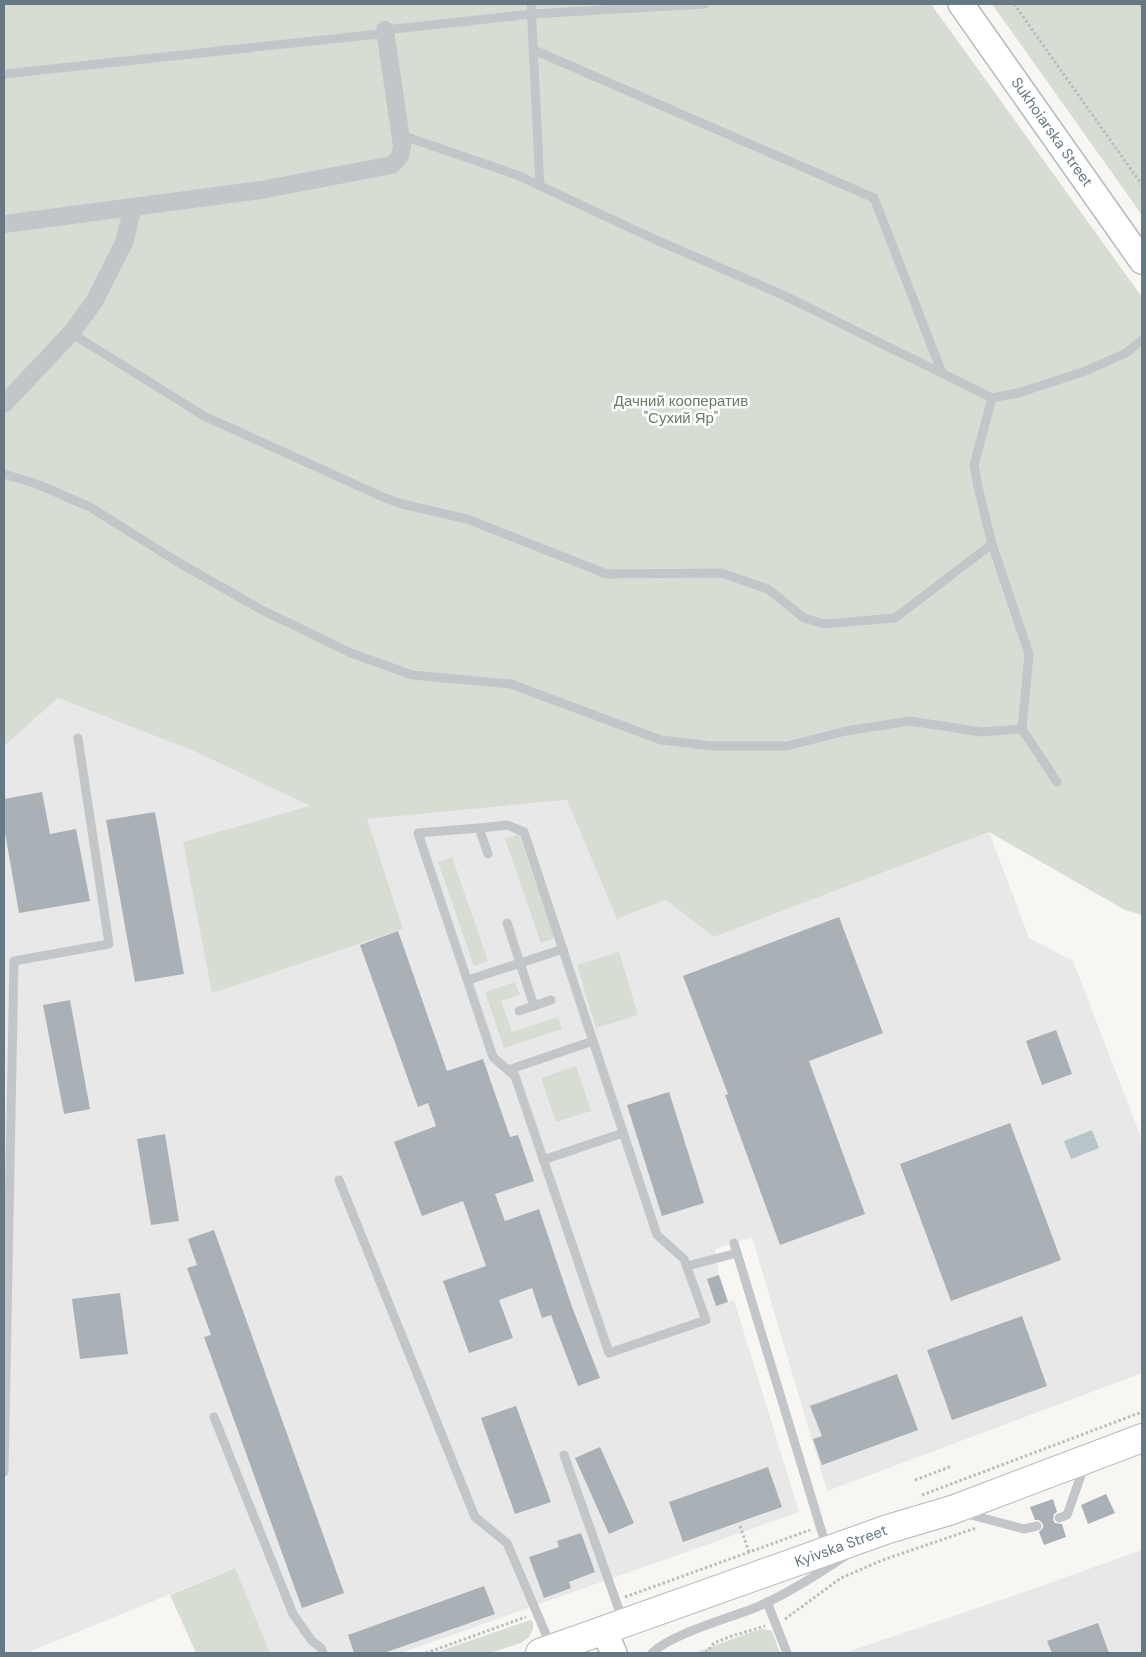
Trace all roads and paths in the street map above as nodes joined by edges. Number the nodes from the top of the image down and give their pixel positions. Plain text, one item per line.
1 (531, 4) edge
2 (705, 4) edge
3 (961, 4) edge
4 (1014, 4) edge
5 (532, 14) junction
6 (385, 30) junction
7 (534, 50) junction
8 (4, 74) edge
9 (401, 134) junction
10 (1142, 185) edge
11 (540, 186) junction
12 (133, 207) junction
13 (4, 224) edge
14 (1142, 260) edge
15 (71, 333) junction
16 (1142, 340) edge
17 (942, 373) junction
18 (992, 398) junction
19 (4, 404) edge
20 (4, 474) edge
21 (992, 544) junction
22 (1022, 729) junction
23 (78, 738) dead end
24 (1057, 782) dead end
25 (479, 828) junction
26 (488, 854) dead end
27 (507, 923) dead end
28 (563, 949) junction
29 (520, 963) junction
30 (468, 980) junction
31 (551, 1000) dead end
32 (534, 1006) junction
33 (519, 1011) dead end
34 (593, 1041) junction
35 (508, 1070) junction
36 (623, 1133) junction
37 (543, 1160) junction
38 (339, 1180) dead end
39 (734, 1243) dead end
40 (737, 1253) junction
41 (687, 1266) junction
42 (1142, 1412) edge
43 (214, 1417) dead end
44 (1142, 1438) edge
45 (564, 1455) dead end
46 (1088, 1458) junction
47 (952, 1466) dead end
48 (4, 1472) edge
49 (915, 1480) dead end
50 (958, 1482) dead end
51 (952, 1510) junction
52 (1060, 1518) dead end
53 (992, 1521) junction
54 (740, 1526) dead end
55 (1037, 1526) dead end
56 (888, 1529) junction
57 (824, 1539) junction
58 (749, 1552) junction
59 (767, 1602) junction
60 (537, 1613) junction
61 (775, 1623) junction
62 (614, 1627) edge
63 (546, 1651) edge
64 (323, 1653) edge
65 (426, 1653) edge
66 (652, 1653) edge
67 (706, 1653) edge
68 (787, 1653) edge

1 - 5 lane
2 - 5 lane
3 - 14 street, Sukhoiarska Street
4 - 10 path
5 - 6 lane
5 - 7 lane
6 - 8 lane
6 - 9 street
7 - 11 lane
7 - 17 lane
9 - 11 lane
9 - 12 street
11 - 17 lane
12 - 13 street
12 - 15 street
15 - 19 street
15 - 21 lane
16 - 18 lane
17 - 18 lane
18 - 21 lane
20 - 22 lane
21 - 22 lane
22 - 24 lane
23 - 48 lane
25 - 26 lane
25 - 28 lane
25 - 30 lane
27 - 29 lane
28 - 29 lane
28 - 34 lane
29 - 30 lane
29 - 32 lane
30 - 35 lane
31 - 32 lane
32 - 33 lane
34 - 35 lane
34 - 36 lane
35 - 37 lane
36 - 37 lane
36 - 41 lane
37 - 41 lane
38 - 60 lane
39 - 40 lane
40 - 41 lane
40 - 57 lane
42 - 50 path
43 - 64 lane
44 - 46 main road, Kyivska Street
45 - 62 lane
46 - 51 main road, Kyivska Street
46 - 52 lane
47 - 49 path
51 - 53 lane
51 - 56 main road, Kyivska Street
53 - 55 lane
53 - 61 path
54 - 58 path
56 - 57 main road, Kyivska Street
56 - 59 lane
57 - 58 path
57 - 62 main road, Kyivska Street
58 - 62 path
59 - 61 lane
59 - 66 lane
60 - 63 lane
60 - 65 path
61 - 67 path
61 - 68 lane
62 - 63 main road, Kyivska Street

